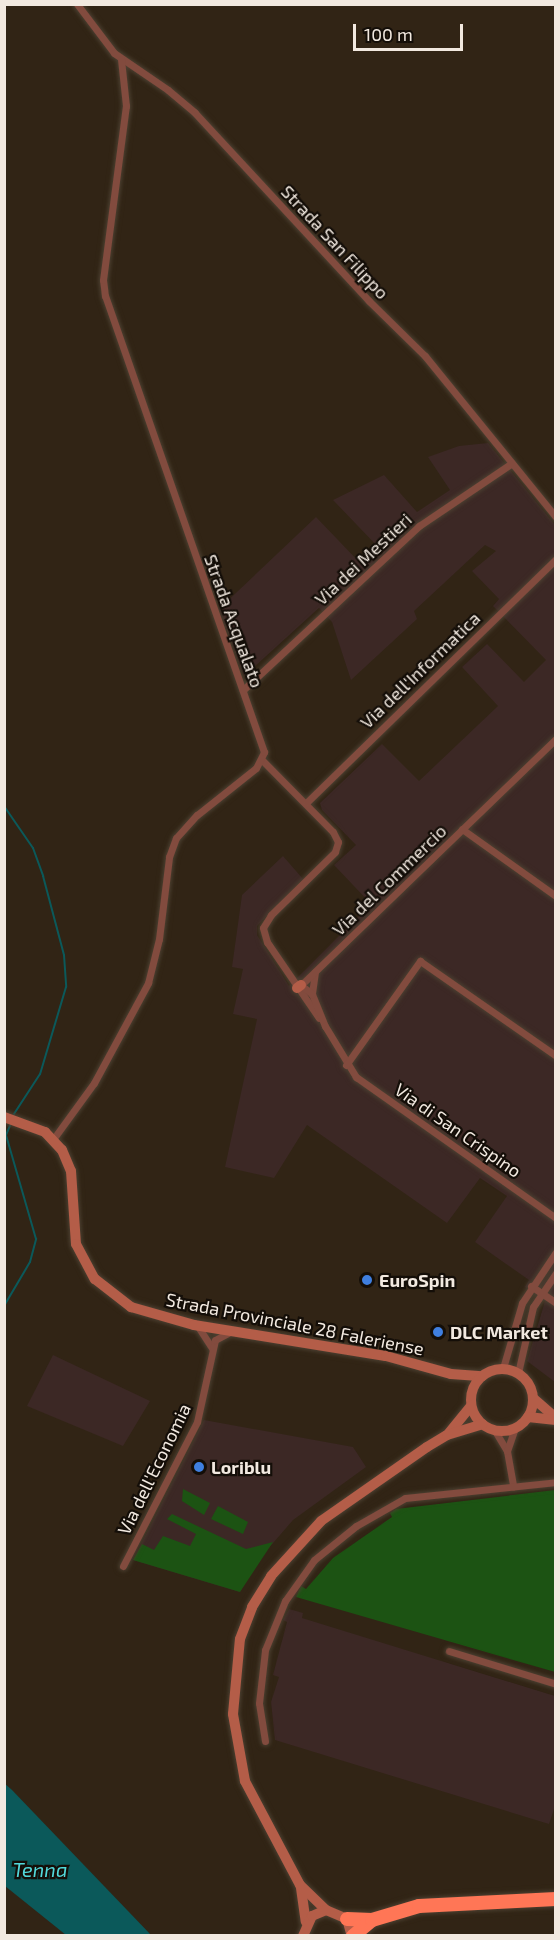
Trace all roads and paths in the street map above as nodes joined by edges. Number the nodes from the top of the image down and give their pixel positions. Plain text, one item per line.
1 (77, 4) edge
2 (121, 59) junction
3 (512, 463) junction
4 (555, 517) edge
5 (555, 559) edge
6 (243, 690) junction
7 (555, 739) edge
8 (262, 760) junction
9 (306, 803) junction
10 (462, 830) junction
11 (555, 896) edge
12 (315, 972) junction
13 (299, 986) junction
14 (312, 994) junction
15 (325, 1026) junction
16 (555, 1056) edge
17 (345, 1065) junction
18 (4, 1117) edge
19 (54, 1138) junction
20 (555, 1218) edge
21 (555, 1252) edge
22 (555, 1273) edge
23 (531, 1286) junction
24 (541, 1293) junction
25 (555, 1303) edge
26 (194, 1325) junction
27 (209, 1327) junction
28 (233, 1331) junction
29 (212, 1340) junction
30 (503, 1368) junction
31 (518, 1373) junction
32 (451, 1374) junction
33 (482, 1376) junction
34 (471, 1393) junction
35 (533, 1398) junction
36 (471, 1406) junction
37 (528, 1417) junction
38 (555, 1419) edge
39 (482, 1424) junction
40 (515, 1428) junction
41 (495, 1431) junction
42 (447, 1435) junction
43 (507, 1450) junction
44 (555, 1482) edge
45 (513, 1486) junction
46 (123, 1566) dead end
47 (449, 1651) dead end
48 (555, 1684) edge
49 (265, 1741) dead end
50 (300, 1885) junction
51 (555, 1899) edge
52 (326, 1910) junction
53 (347, 1919) junction
54 (372, 1920) junction
55 (306, 1922) junction
56 (303, 1935) edge
57 (352, 1935) edge

1 - 2 street, Strada San Filippo
2 - 3 street, Strada San Filippo
2 - 6 street, Strada Acqualato
3 - 4 street, Strada San Filippo
3 - 6 street, Via dei Mestieri
5 - 9 street, Via dell'Informatica
6 - 8 street, Strada Acqualato
7 - 10 street, Via del Commercio
8 - 9 street
8 - 19 street
9 - 13 street
10 - 11 street
10 - 12 street, Via del Commercio
12 - 13 street, Via del Commercio
12 - 14 street
13 - 14 street
13 - 15 street
14 - 15 street
15 - 17 street
16 - 17 street
17 - 20 street, Via di San Crispino
18 - 19 main road
19 - 26 main road, Strada Provinciale 28 Faleriense
21 - 23 street
22 - 24 street
23 - 24 street
23 - 30 street
24 - 25 street
24 - 31 street
26 - 27 main road, Strada Provinciale 28 Faleriense
26 - 29 street
27 - 28 main road, Strada Provinciale 28 Faleriense
27 - 29 street
28 - 29 street
28 - 32 main road, Strada Provinciale 28 Faleriense
29 - 46 street, Via dell'Economia
30 - 31 main road
30 - 33 main road
31 - 35 main road
32 - 33 main road, Strada Provinciale 28 Faleriense
32 - 34 main road, Strada Provinciale 28 Faleriense
33 - 34 main road
34 - 36 main road
35 - 37 main road
35 - 38 main road
36 - 39 main road
36 - 42 main road
37 - 38 main road
37 - 40 main road
39 - 41 main road
39 - 42 main road
40 - 41 main road
40 - 43 street
41 - 43 street
42 - 50 main road
43 - 45 street
44 - 45 street
45 - 49 street
47 - 48 street
50 - 52 main road
50 - 55 main road
51 - 54 highway
52 - 53 main road
52 - 55 main road
53 - 54 highway
53 - 57 main road
54 - 57 highway
55 - 56 main road

